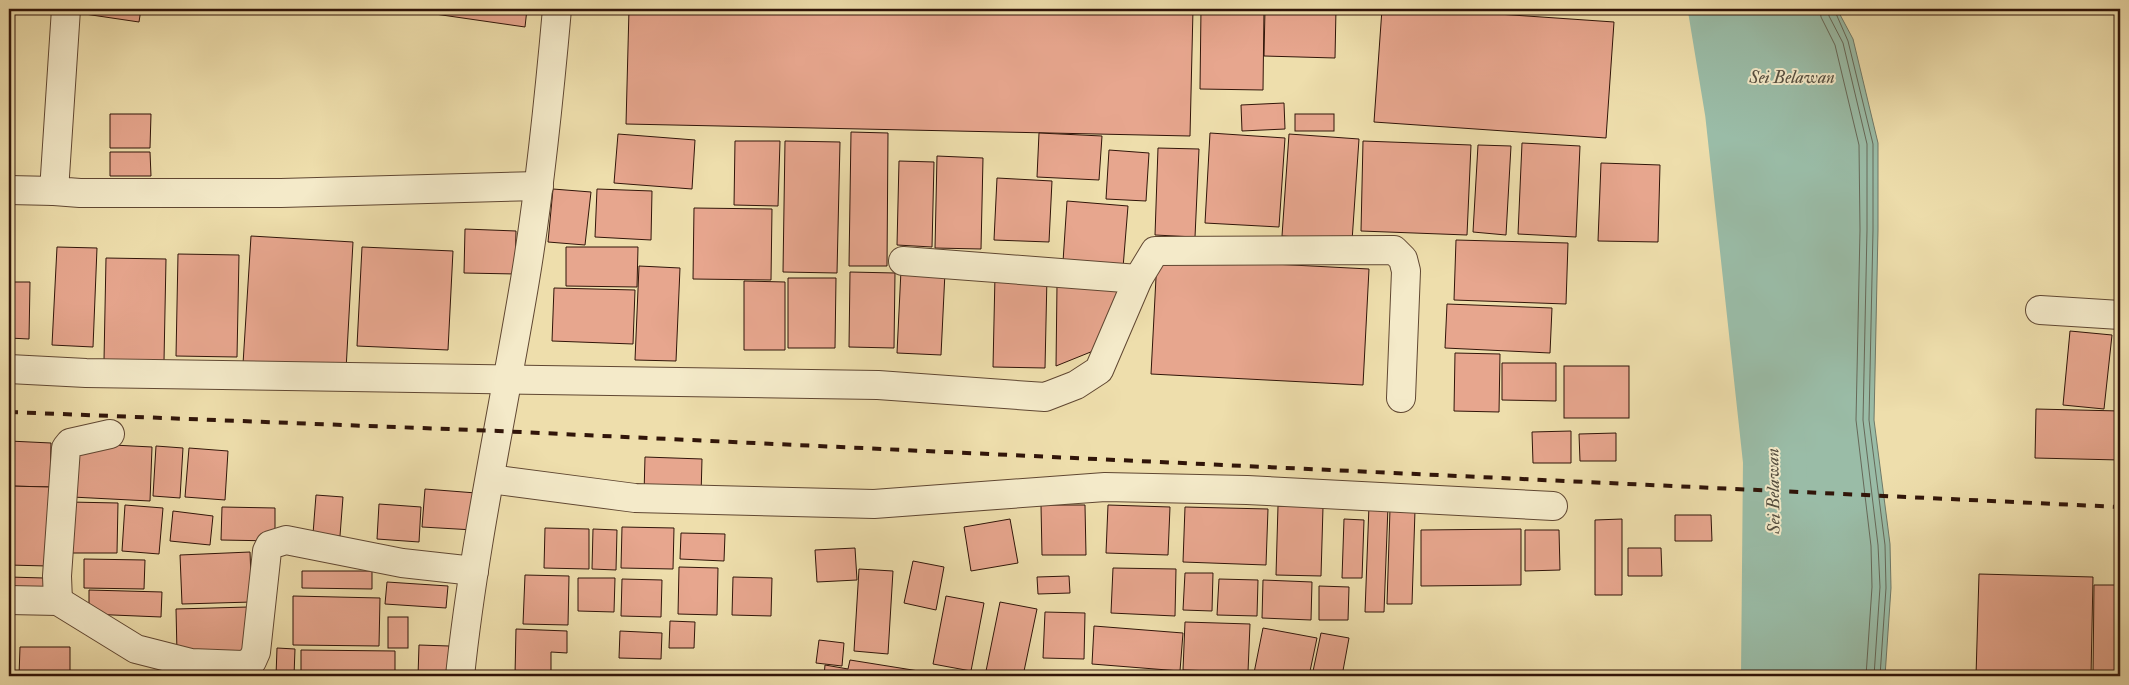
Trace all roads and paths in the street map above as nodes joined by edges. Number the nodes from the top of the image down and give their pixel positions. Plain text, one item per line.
1 (66, 9) edge
2 (557, 9) edge
3 (539, 186) junction
4 (9, 190) edge
5 (54, 191) junction
6 (903, 261) dead end
7 (1138, 279) junction
8 (2040, 310) dead end
9 (2120, 315) edge
10 (9, 369) edge
11 (508, 378) junction
12 (1401, 398) dead end
13 (110, 434) dead end
14 (490, 479) junction
15 (1553, 506) dead end
16 (474, 570) junction
17 (9, 600) edge
18 (58, 601) junction
19 (460, 676) edge

1 - 5 street
2 - 3 street
3 - 5 street
3 - 11 street
4 - 5 street
6 - 7 street
7 - 11 street
7 - 12 street
8 - 9 street
10 - 11 street
11 - 14 street
13 - 18 street
14 - 15 street
14 - 16 street
16 - 18 street
16 - 19 street
17 - 18 street

